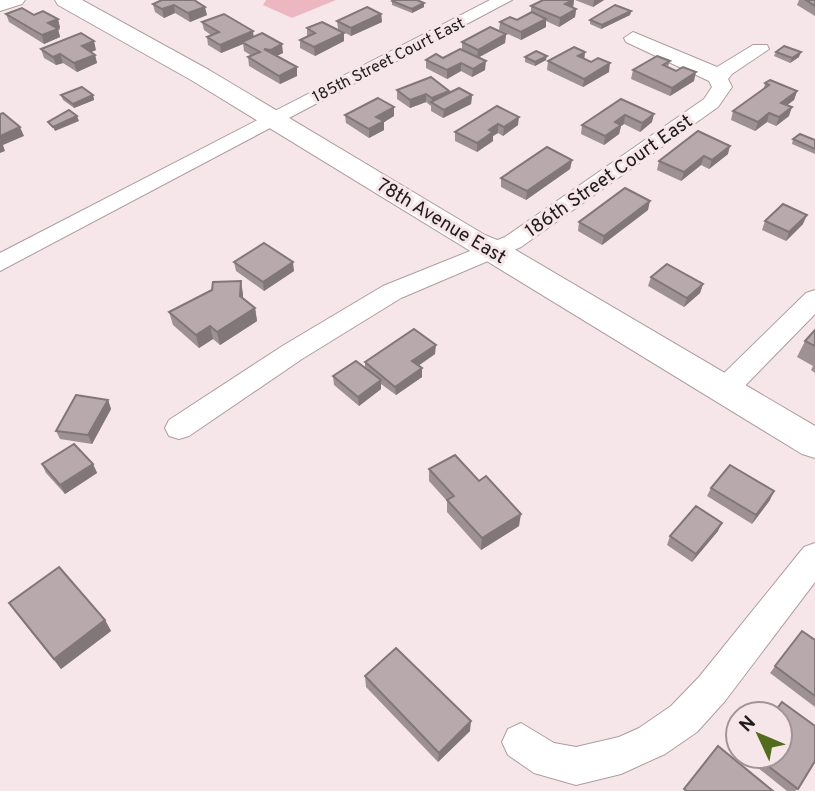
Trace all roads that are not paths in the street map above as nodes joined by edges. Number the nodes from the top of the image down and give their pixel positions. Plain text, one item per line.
1 (16, 0) edge
2 (66, 0) edge
3 (503, 0) edge
4 (0, 6) edge
5 (633, 38) dead end
6 (760, 49) dead end
7 (719, 78) junction
8 (273, 119) junction
9 (491, 249) junction
10 (0, 263) edge
11 (815, 299) edge
12 (725, 389) junction
13 (179, 428) dead end
14 (815, 444) edge
15 (815, 557) edge
16 (521, 742) dead end

1 - 4 street
2 - 8 street, 78th Avenue East
3 - 8 street, 185th Street Court East
5 - 7 street
6 - 7 street, 186th Street Court East
7 - 9 street, 186th Street Court East
8 - 9 street, 78th Avenue East
8 - 10 street, 185th Street Court East
9 - 12 street, 78th Avenue East
9 - 13 street, 186th Street Court East
11 - 12 street
12 - 14 street, 78th Avenue East
15 - 16 street

